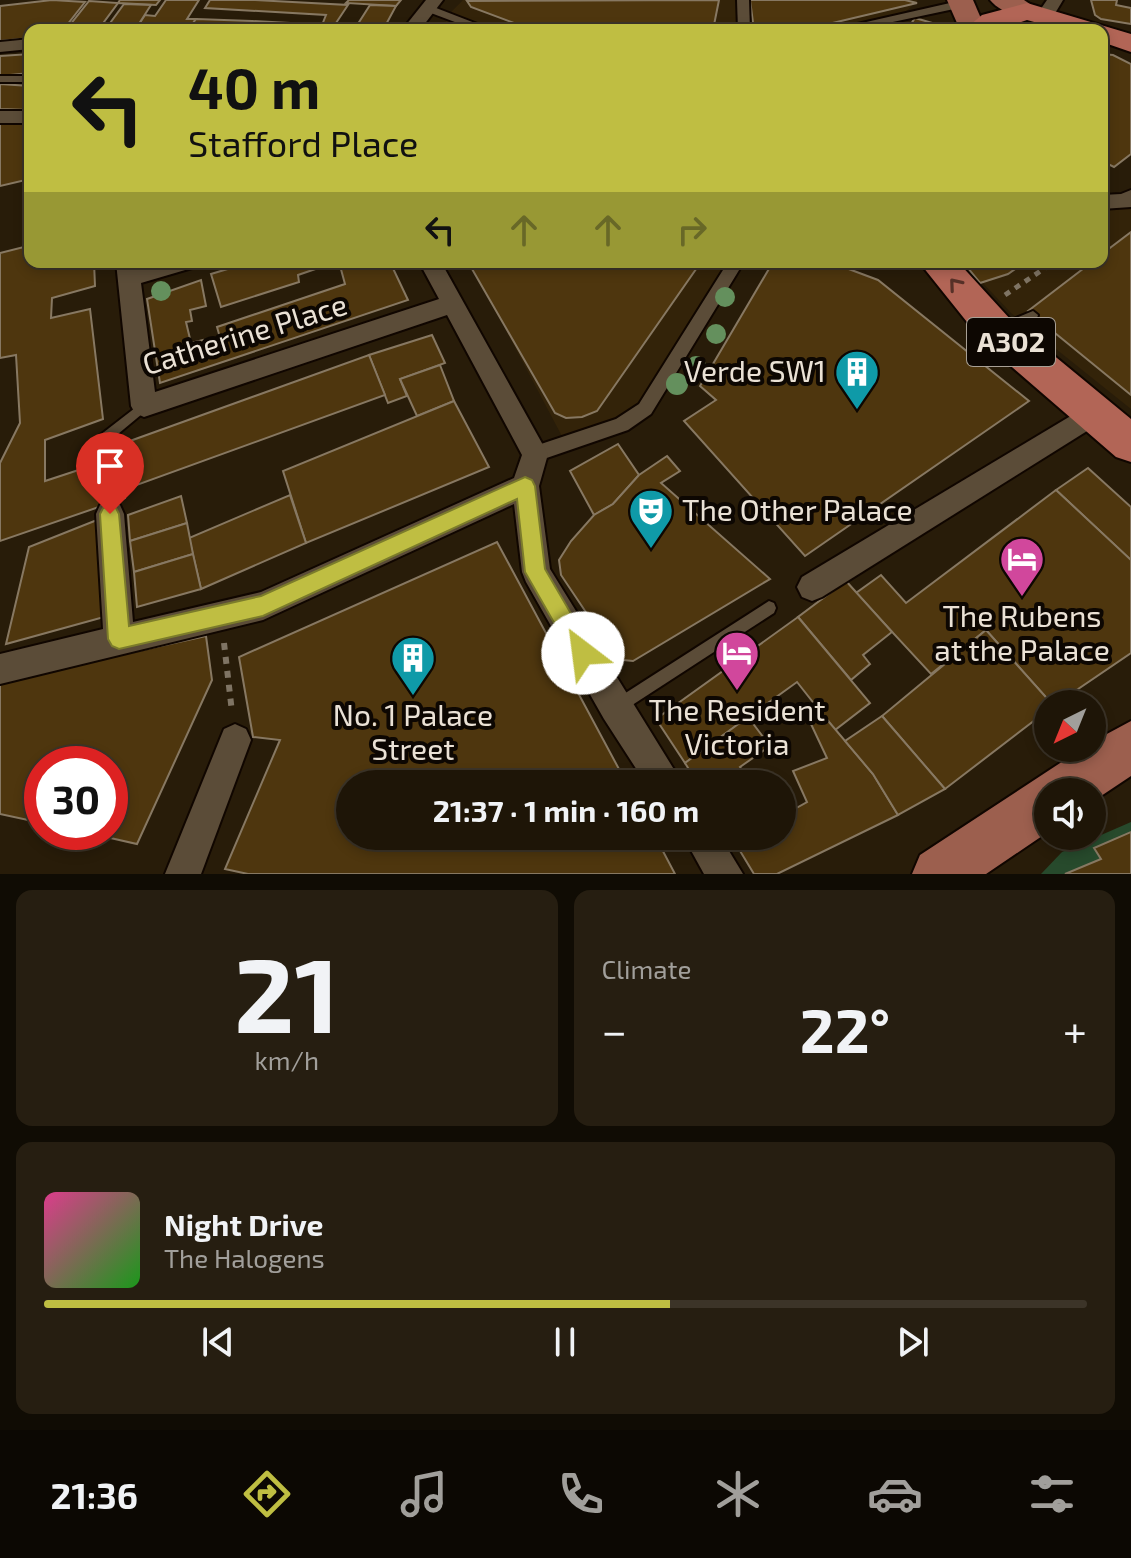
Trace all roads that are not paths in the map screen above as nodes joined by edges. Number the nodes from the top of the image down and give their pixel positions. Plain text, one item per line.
1 (743, 0) edge
2 (431, 4) edge
3 (955, 4) edge
4 (1032, 7) edge
5 (416, 24) edge
6 (474, 24) edge
7 (744, 24) edge
8 (864, 24) edge
9 (970, 24) edge
10 (987, 24) edge
11 (1077, 24) edge
12 (24, 45) edge
13 (0, 47) edge
14 (0, 79) edge
15 (24, 79) edge
16 (0, 117) edge
17 (24, 117) edge
18 (1131, 197) edge
19 (1108, 202) edge
20 (434, 268) edge
21 (732, 268) edge
22 (944, 268) edge
23 (128, 270) edge
24 (455, 303) junction
25 (1000, 314) junction
26 (1033, 315) dead end
27 (144, 406) junction
28 (1094, 413) junction
29 (1131, 444) edge
30 (90, 450) dead end
31 (535, 454) junction
32 (525, 486) junction
33 (110, 514) dead end
34 (812, 587) dead end
35 (769, 608) dead end
36 (119, 639) junction
37 (0, 669) edge
38 (615, 708) junction
39 (235, 740) road end
40 (1131, 746) edge
41 (657, 770) edge
42 (1083, 778) edge
43 (1034, 810) edge
44 (709, 850) edge
45 (183, 874) edge
46 (725, 874) edge
47 (939, 874) edge

1 - 7 street
2 - 5 street
2 - 6 street
3 - 8 street
3 - 9 main road
4 - 10 highway
4 - 11 highway
12 - 13 street
14 - 15 lane
16 - 17 street
18 - 19 street
20 - 24 street
21 - 31 street
25 -> 22 highway, A302
23 - 27 street, Catherine Place
24 - 27 street, Catherine Place
24 - 31 street
25 - 26 lane
25 - 28 highway, A302
27 - 30 lane
28 - 29 highway, A302
28 - 34 street
31 - 32 street
32 - 36 street
32 - 38 street
33 - 36 street
35 - 38 lane
36 - 37 street
38 - 41 street
39 - 45 street
40 - 42 main road
43 - 47 main road
44 - 46 street

